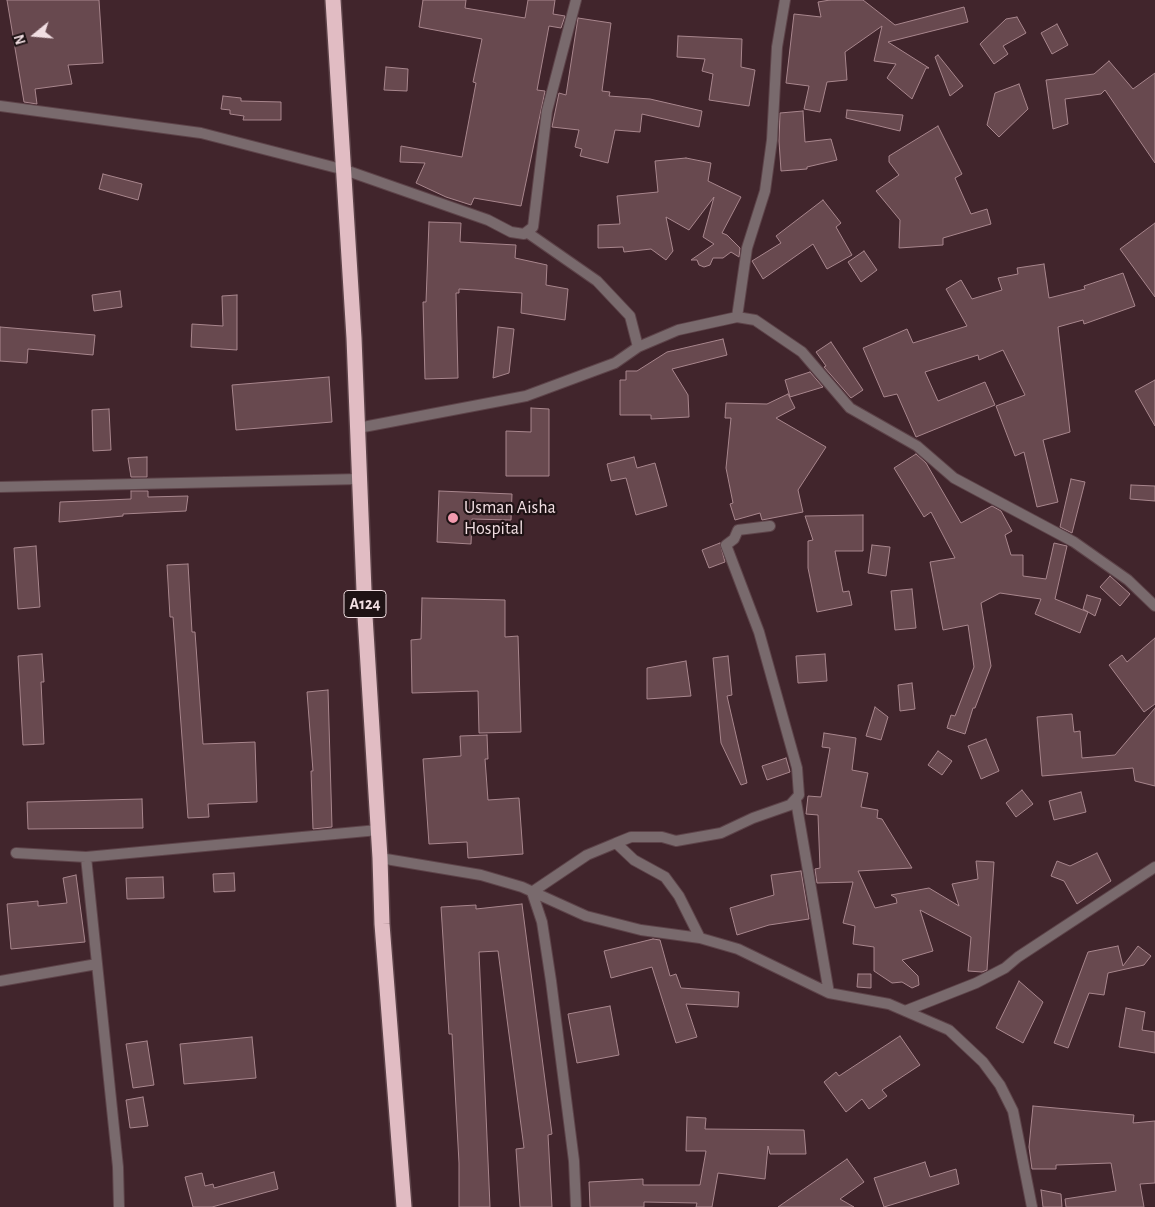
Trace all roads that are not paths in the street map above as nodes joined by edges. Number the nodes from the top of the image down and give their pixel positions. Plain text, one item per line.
1 (333, 0) edge
2 (576, 0) edge
3 (785, 0) edge
4 (0, 106) edge
5 (345, 170) junction
6 (528, 233) junction
7 (737, 317) junction
8 (638, 347) junction
9 (358, 428) junction
10 (360, 479) junction
11 (0, 487) edge
12 (770, 526) dead end
13 (1155, 606) edge
14 (796, 801) junction
15 (378, 830) junction
16 (616, 843) junction
17 (16, 853) dead end
18 (86, 856) junction
19 (380, 858) junction
20 (1155, 867) edge
21 (532, 892) junction
22 (700, 938) junction
23 (97, 964) junction
24 (0, 981) edge
25 (829, 993) junction
26 (905, 1011) junction
27 (119, 1207) edge
28 (404, 1207) edge
29 (576, 1207) edge
30 (1032, 1207) edge

1 - 5 highway, A124
2 - 6 street
3 - 7 street
4 - 5 street
5 - 6 street
5 - 9 highway, A124
6 - 8 street
7 - 8 street
7 - 13 street
8 - 9 street
9 - 10 highway, A124
10 - 11 street
10 - 15 highway, A124
12 - 14 street
14 - 16 street
14 - 25 street
15 - 18 street
15 - 19 highway, A124
16 - 21 street
16 - 22 street
17 - 18 street
18 - 23 street
19 - 21 street
19 - 28 highway, A124
20 - 26 street
21 - 22 street
21 - 29 street
22 - 25 street
23 - 24 street
23 - 27 street
25 - 26 street
26 - 30 street

